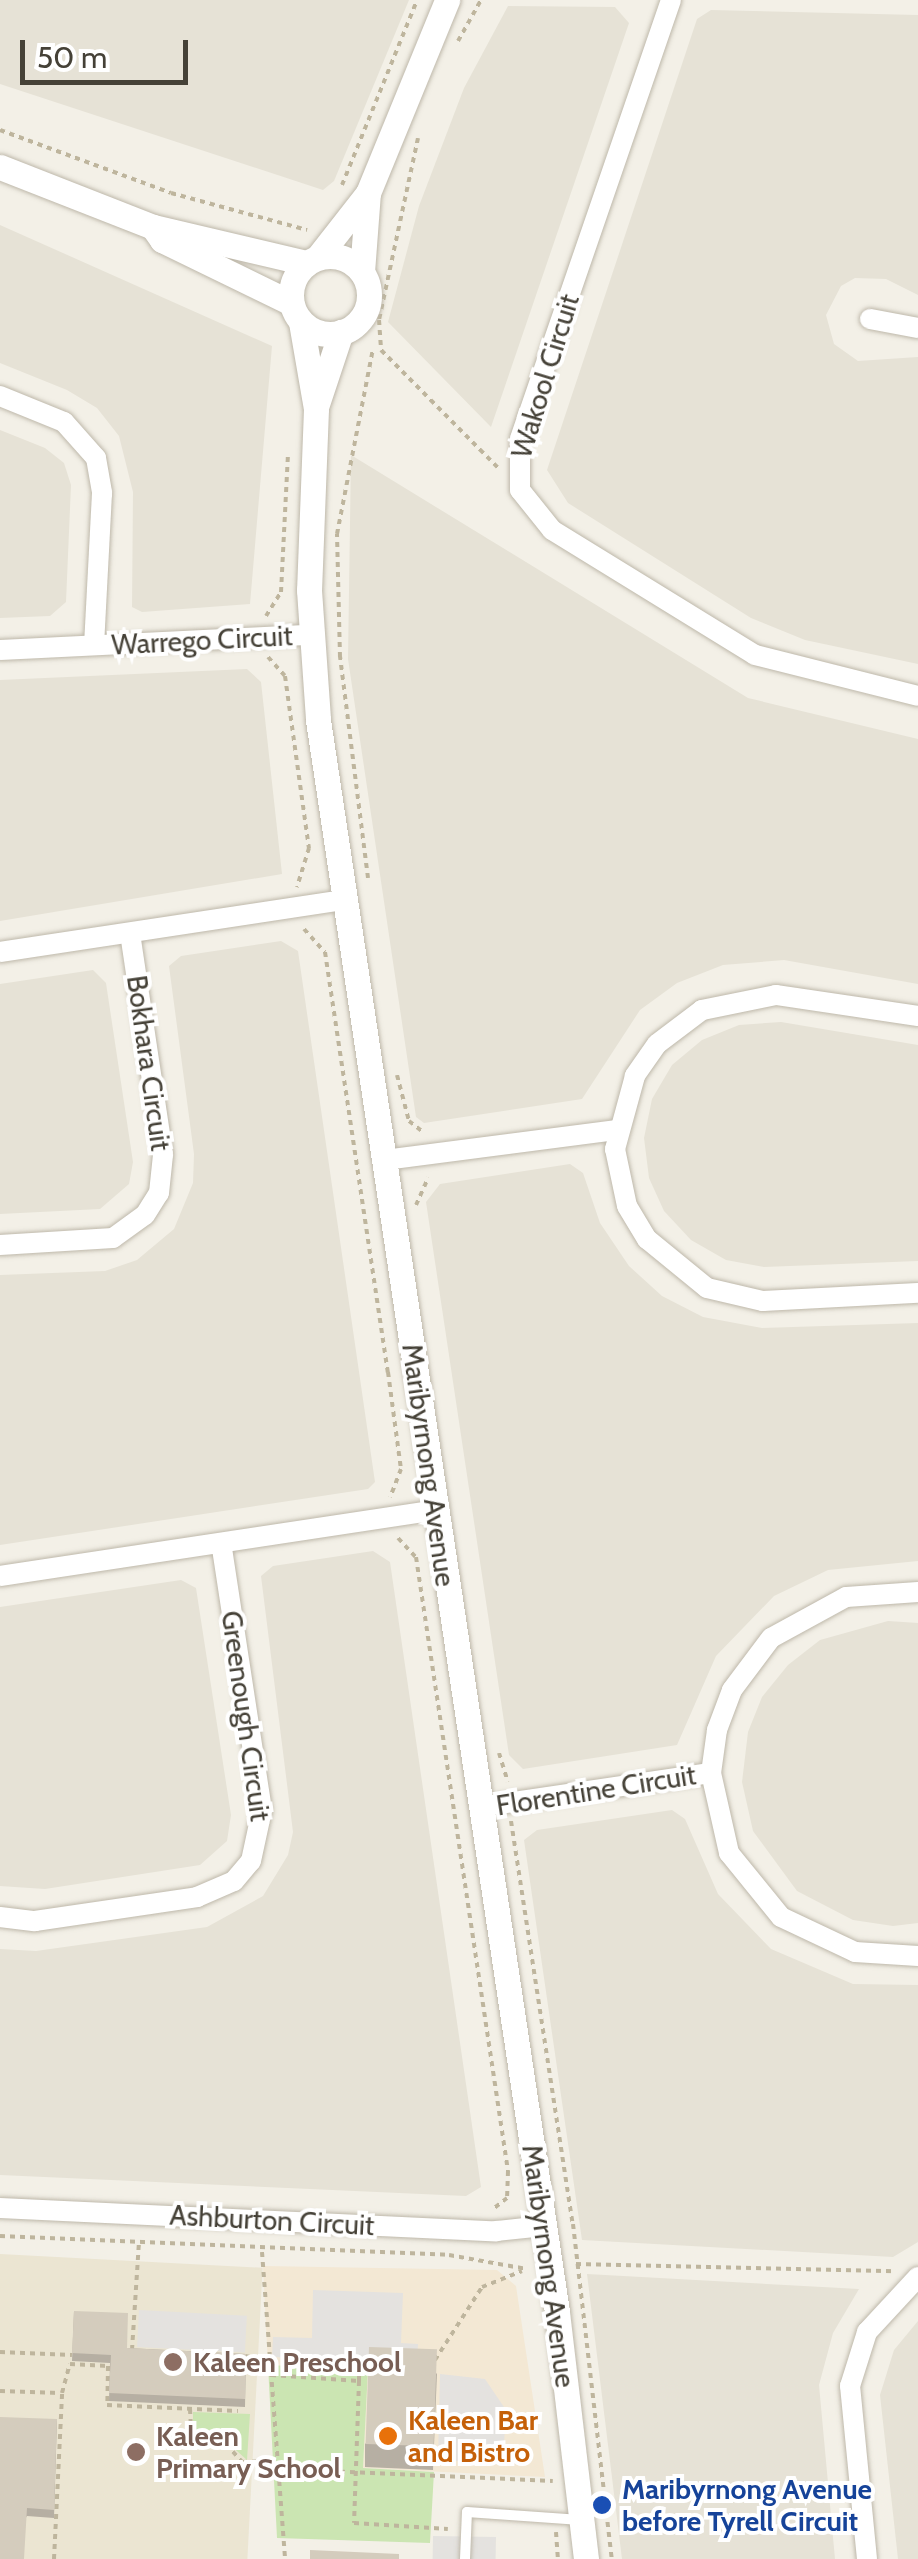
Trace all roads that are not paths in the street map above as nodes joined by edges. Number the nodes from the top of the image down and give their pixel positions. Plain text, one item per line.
1 (447, 0) edge
2 (671, 0) edge
3 (0, 167) edge
4 (368, 193) junction
5 (153, 227) junction
6 (312, 260) junction
7 (362, 272) junction
8 (296, 312) junction
9 (870, 319) dead end
10 (918, 328) edge
11 (341, 332) junction
12 (0, 396) edge
13 (316, 409) junction
14 (311, 635) junction
15 (94, 645) junction
16 (0, 650) edge
17 (918, 696) edge
18 (344, 900) junction
19 (130, 933) junction
20 (0, 952) edge
21 (918, 1016) edge
22 (618, 1130) junction
23 (385, 1160) junction
24 (0, 1245) edge
25 (918, 1292) edge
26 (436, 1510) junction
27 (222, 1543) junction
28 (0, 1576) edge
29 (918, 1592) edge
30 (712, 1773) junction
31 (480, 1808) junction
32 (0, 1918) edge
33 (918, 1956) edge
34 (0, 2208) edge
35 (544, 2226) junction
36 (909, 2274) edge
37 (582, 2520) junction
38 (465, 2559) edge
39 (586, 2559) edge
40 (866, 2559) edge

1 - 4 street
2 - 17 street, Wakool Circuit
3 - 5 street
4 - 6 street
4 - 7 street
5 - 6 street
5 - 8 street
6 - 7 street
6 - 8 street
7 - 11 street
8 - 11 street
8 - 13 street, Maribyrnong Avenue
9 - 10 street
11 - 13 street, Maribyrnong Avenue
12 - 15 street, Warrego Circuit
13 - 14 street, Maribyrnong Avenue
14 - 15 street, Warrego Circuit
14 - 18 street, Maribyrnong Avenue
15 - 16 street, Warrego Circuit
18 - 19 street
18 - 23 street, Maribyrnong Avenue
19 - 20 street
19 - 24 street, Bokhara Circuit
21 - 22 street
22 - 23 street
22 - 25 street
23 - 26 street, Maribyrnong Avenue
26 - 27 street
26 - 31 street, Maribyrnong Avenue
27 - 28 street
27 - 32 street, Greenough Circuit
29 - 30 street, Florentine Circuit
30 - 31 street, Florentine Circuit
30 - 33 street, Florentine Circuit
31 - 35 street, Maribyrnong Avenue
34 - 35 street, Ashburton Circuit
35 - 37 street, Maribyrnong Avenue
36 - 40 street
37 - 38 lane
37 - 39 street, Maribyrnong Avenue

